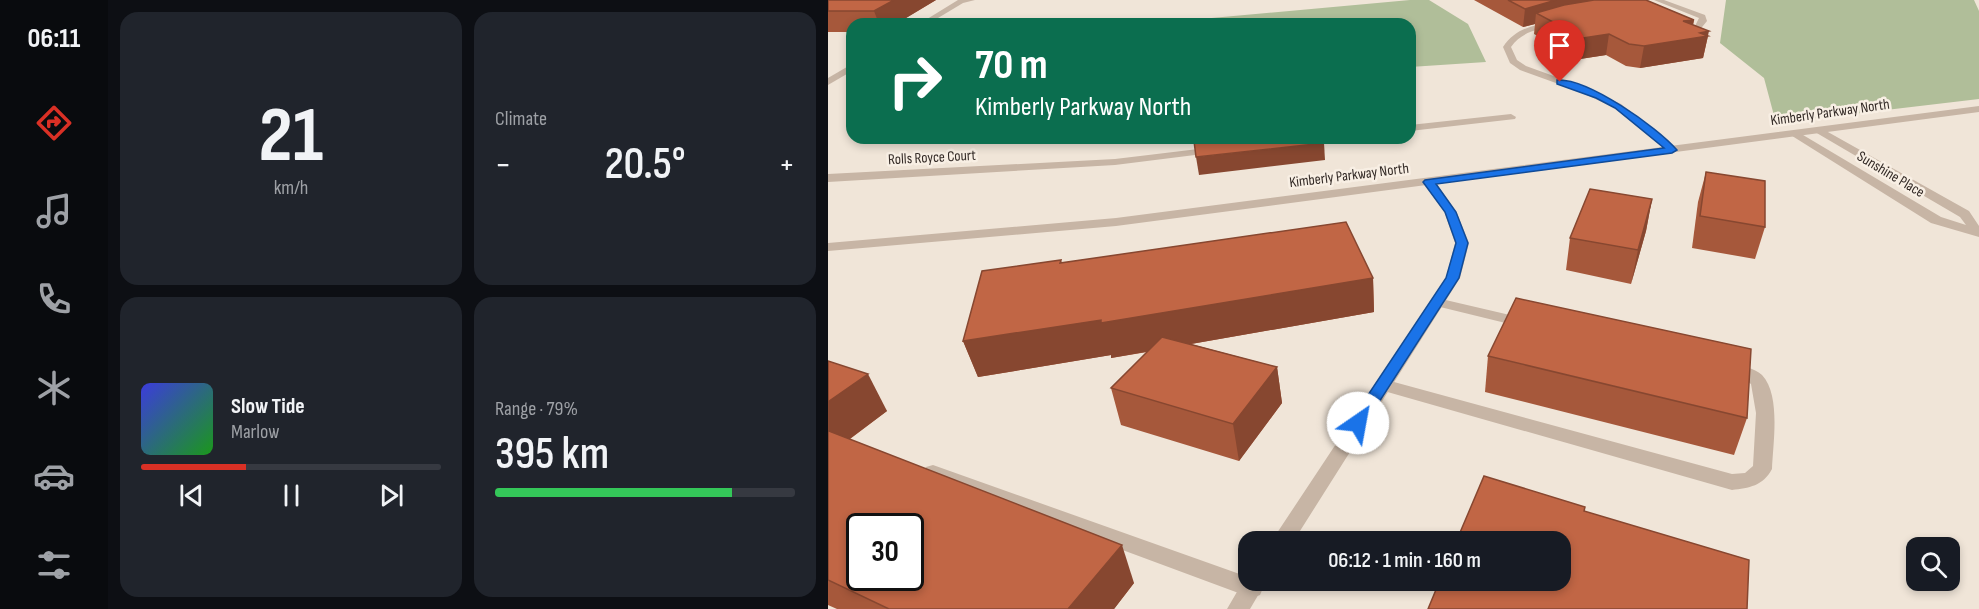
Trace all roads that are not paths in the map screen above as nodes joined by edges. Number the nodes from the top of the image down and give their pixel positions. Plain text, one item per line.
1 (971, 0) edge
2 (960, 1) edge
3 (1655, 2) edge
4 (933, 18) edge
5 (1565, 21) edge
6 (1695, 30) edge
7 (846, 71) edge
8 (828, 82) edge
9 (1979, 109) edge
10 (1511, 117) dead end
11 (1416, 127) edge
12 (1819, 130) junction
13 (1794, 134) junction
14 (1227, 149) edge
15 (1672, 150) junction
16 (828, 178) edge
17 (1429, 182) junction
18 (1978, 232) edge
19 (828, 247) edge
20 (1437, 302) junction
21 (1542, 326) edge
22 (1709, 363) edge
23 (1383, 385) junction
24 (912, 464) edge
25 (1288, 531) edge
26 (1238, 578) edge
27 (1250, 591) edge
28 (1238, 609) edge

1 - 2 street
2 - 4 street
3 - 6 street
5 - 15 street
7 - 8 street
9 - 12 street, Kimberly Parkway North
10 - 11 street
12 - 13 street, Kimberly Parkway North
12 - 18 street, Sunshine Place
13 - 15 street, Kimberly Parkway North
13 - 18 street, Sunshine Place
14 - 16 street, Rolls Royce Court
15 - 17 street, Kimberly Parkway North
17 - 19 street, Kimberly Parkway North
17 - 20 street
20 - 21 street
20 - 23 street
22 - 23 street
23 - 25 street
24 - 26 street
27 - 28 street

